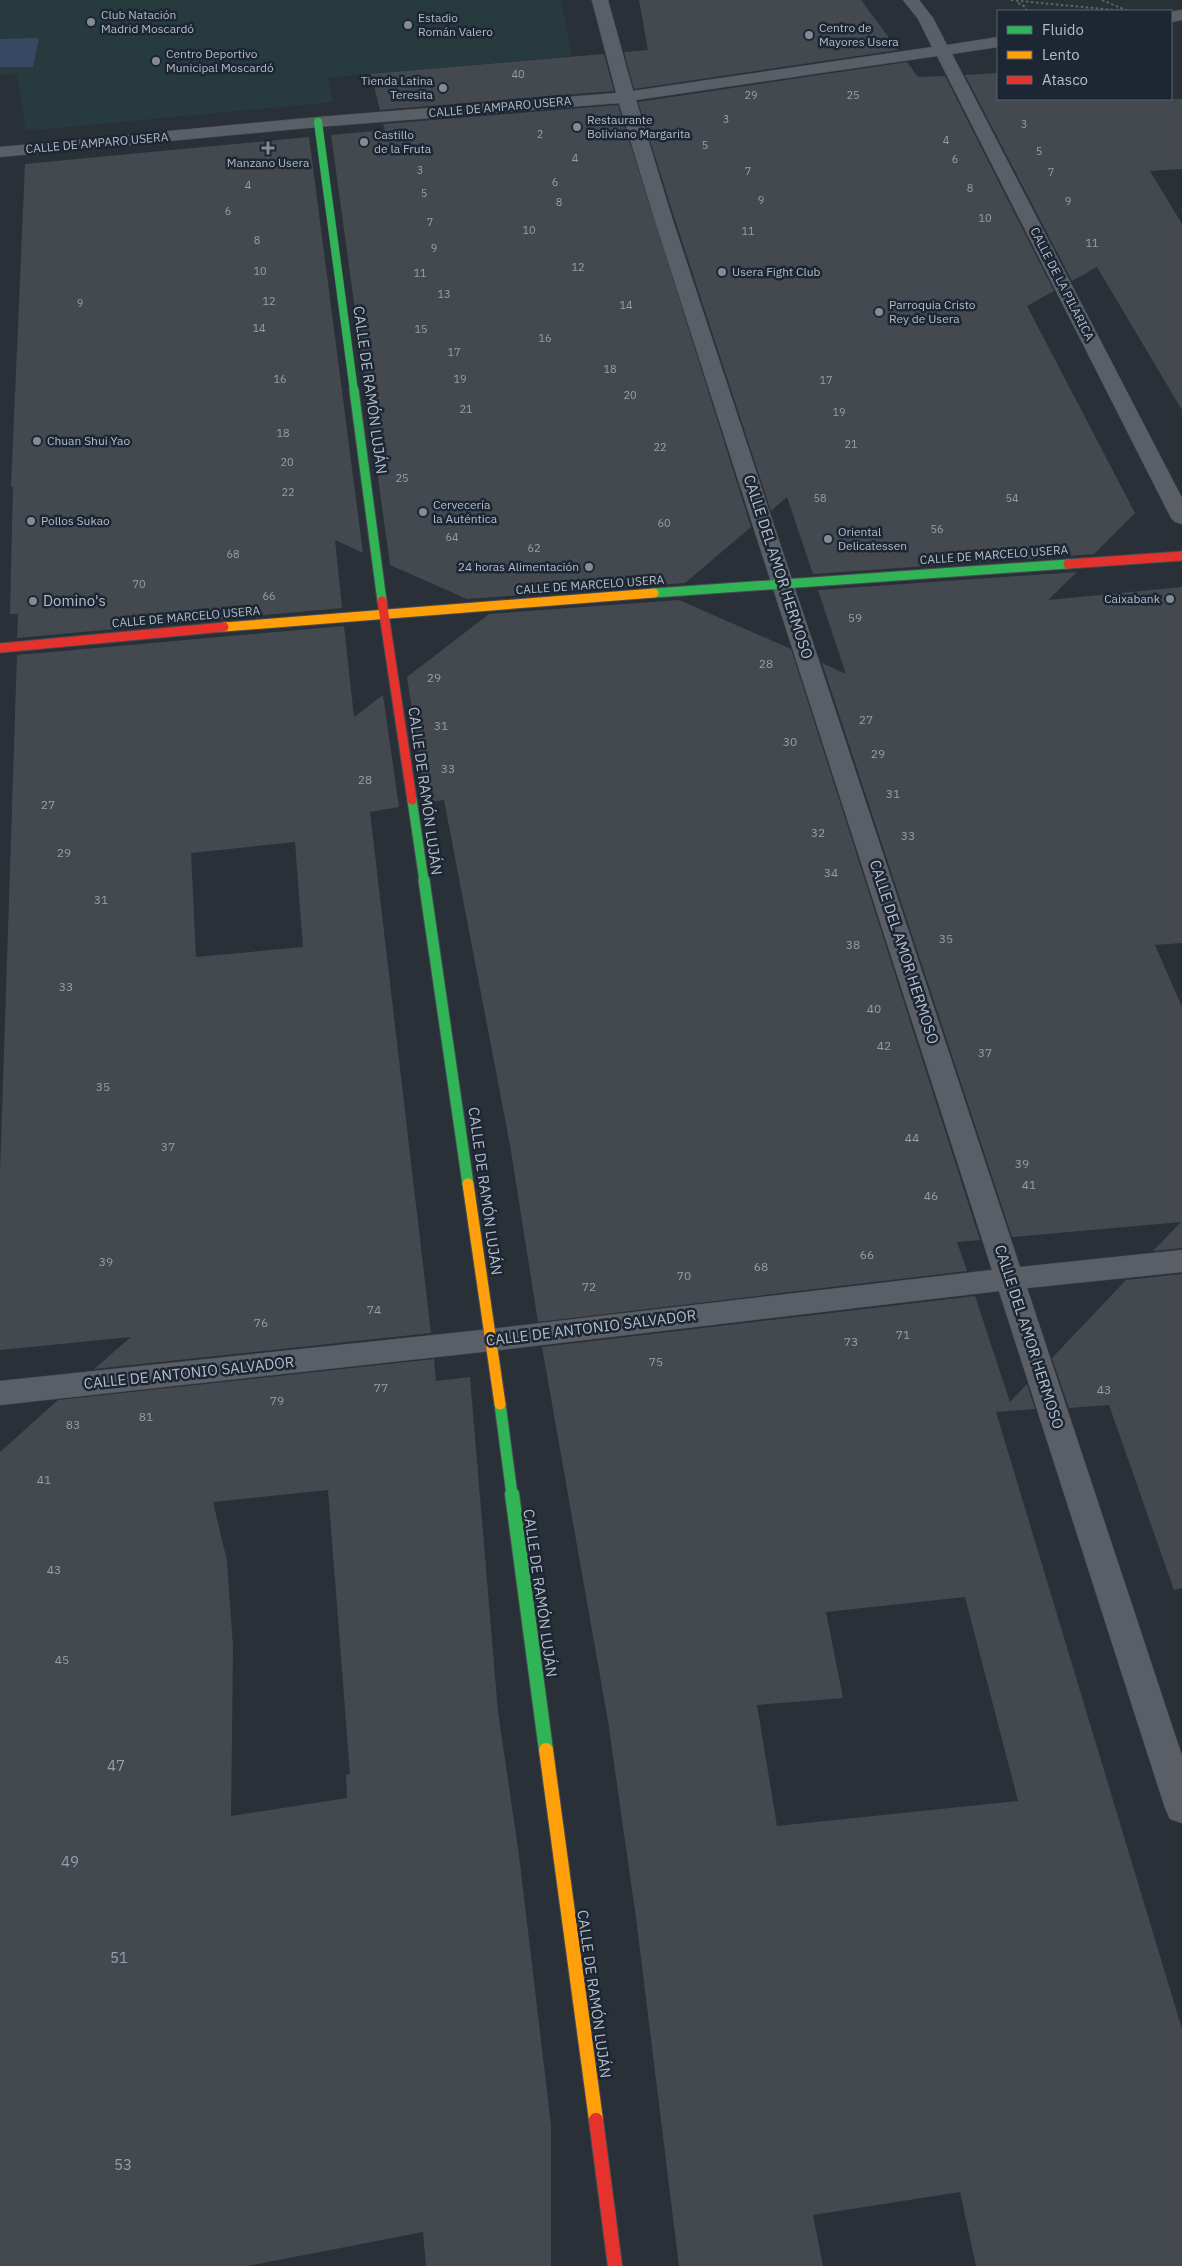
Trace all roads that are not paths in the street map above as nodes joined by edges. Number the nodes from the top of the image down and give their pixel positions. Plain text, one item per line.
1 (600, 0) edge
2 (911, 0) edge
3 (997, 42) edge
4 (942, 50) junction
5 (625, 97) junction
6 (318, 122) junction
7 (0, 152) edge
8 (1182, 518) edge
9 (1182, 556) edge
10 (783, 583) junction
11 (384, 613) junction
12 (0, 648) edge
13 (1182, 1262) edge
14 (1010, 1279) junction
15 (491, 1340) junction
16 (0, 1393) edge
17 (1182, 1808) edge
18 (615, 2266) edge

1 - 5 street, CALLE DEL AMOR HERMOSO
2 - 4 street, CALLE DE LA PILARICA
3 - 4 street, CALLE DE AMPARO USERA
4 - 5 street, CALLE DE AMPARO USERA
4 - 8 street, CALLE DE LA PILARICA
5 - 6 street, CALLE DE AMPARO USERA
5 - 10 street, CALLE DEL AMOR HERMOSO
6 - 7 street, CALLE DE AMPARO USERA
6 - 11 street, CALLE DE RAMÓN LUJÁN
9 - 10 street, CALLE DE MARCELO USERA
10 - 11 street, CALLE DE MARCELO USERA
10 - 14 street, CALLE DEL AMOR HERMOSO
11 - 12 street, CALLE DE MARCELO USERA
11 - 15 street, CALLE DE RAMÓN LUJÁN
13 - 14 street, CALLE DE ANTONIO SALVADOR
14 - 15 street, CALLE DE ANTONIO SALVADOR
14 - 17 street, CALLE DEL AMOR HERMOSO
15 - 16 street, CALLE DE ANTONIO SALVADOR
15 - 18 street, CALLE DE RAMÓN LUJÁN

